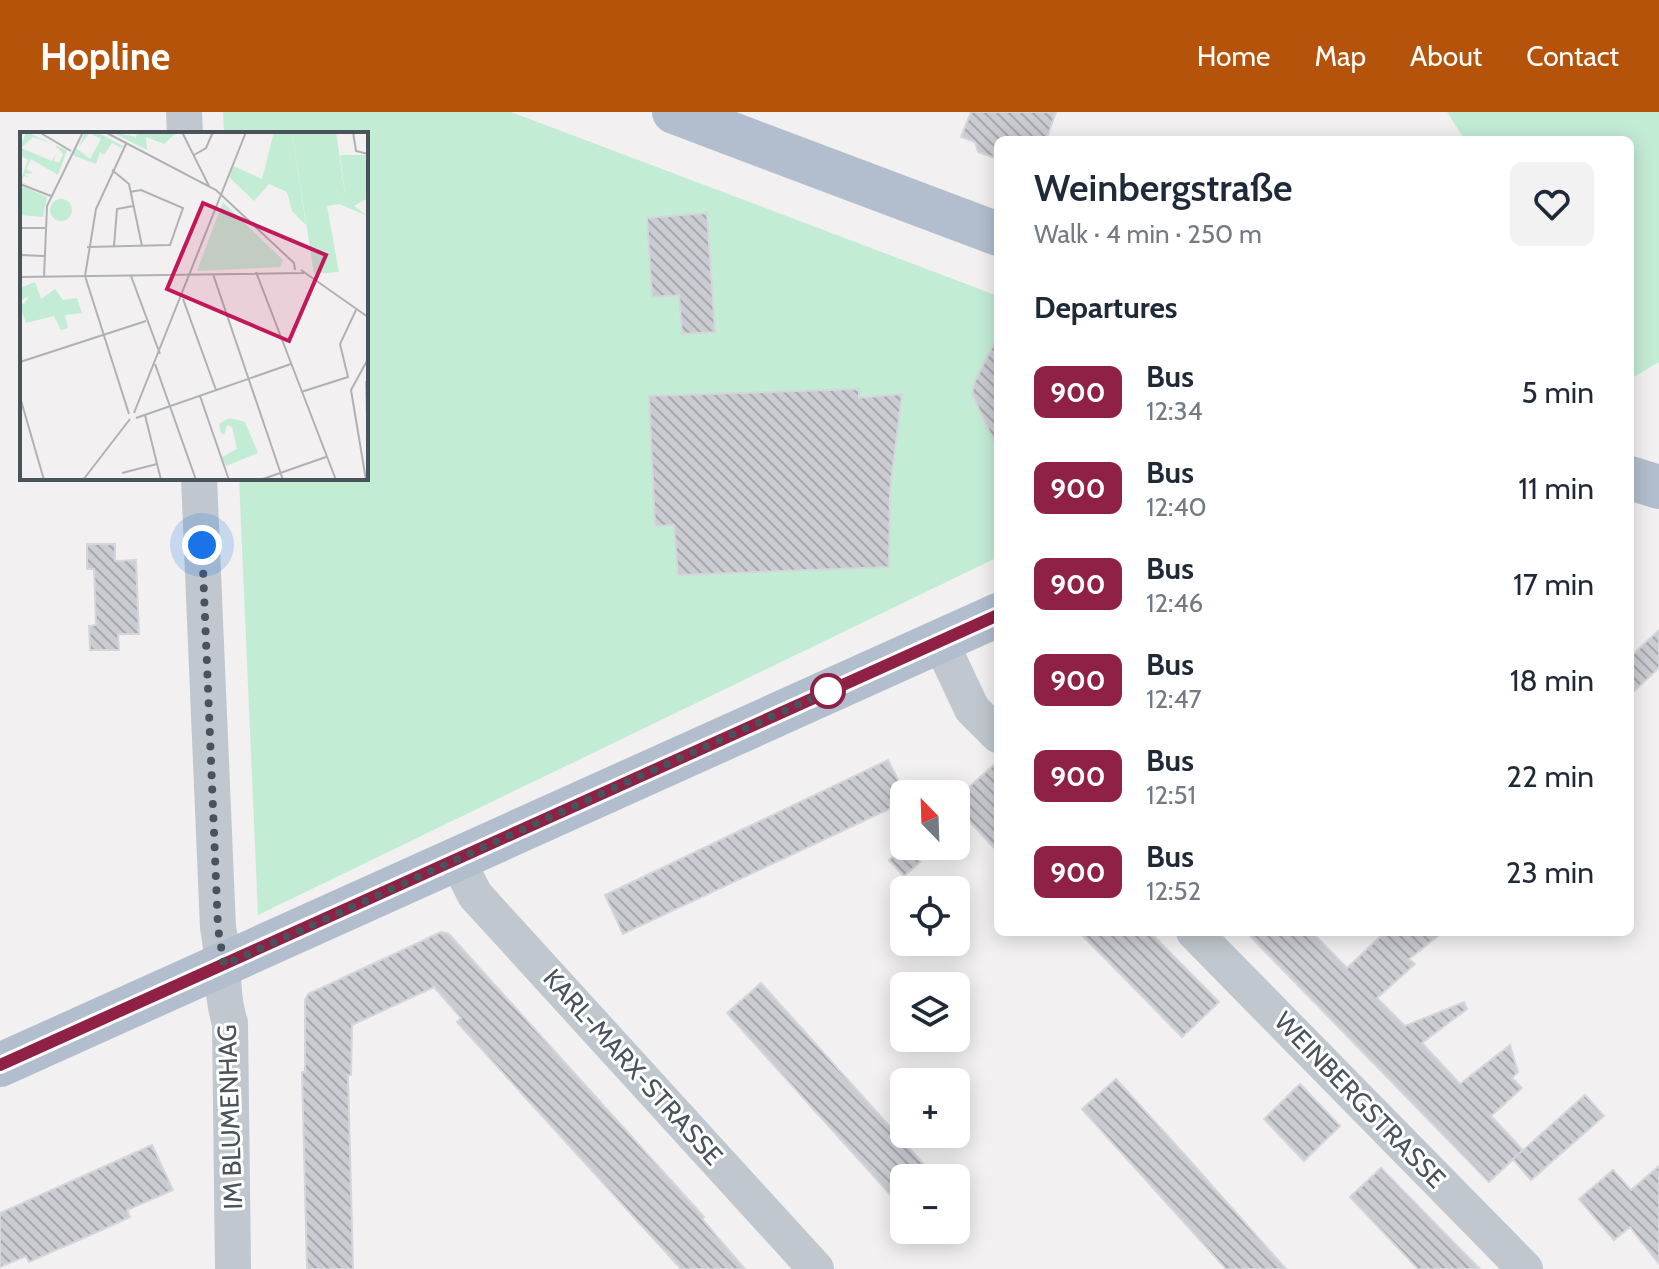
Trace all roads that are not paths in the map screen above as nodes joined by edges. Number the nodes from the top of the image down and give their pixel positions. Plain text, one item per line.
1 (184, 112) edge
2 (674, 112) edge
3 (185, 132) edge
4 (994, 232) edge
5 (1634, 479) edge
6 (199, 480) edge
7 (1659, 487) edge
8 (994, 617) edge
9 (940, 641) junction
10 (994, 731) edge
11 (458, 861) junction
12 (1198, 936) edge
13 (224, 965) junction
14 (0, 1065) edge
15 (233, 1269) edge
16 (816, 1269) edge
17 (1525, 1269) edge

1 - 3 street
2 - 4 main road
5 - 7 main road
6 - 13 street, IM BLUMENHAG
8 - 9 main road
9 - 10 street
9 - 11 main road
11 - 13 main road
11 - 16 street, KARL-MARX-STRASSE
12 - 17 street, WEINBERGSTRASSE
13 - 14 main road
13 - 15 street, IM BLUMENHAG

